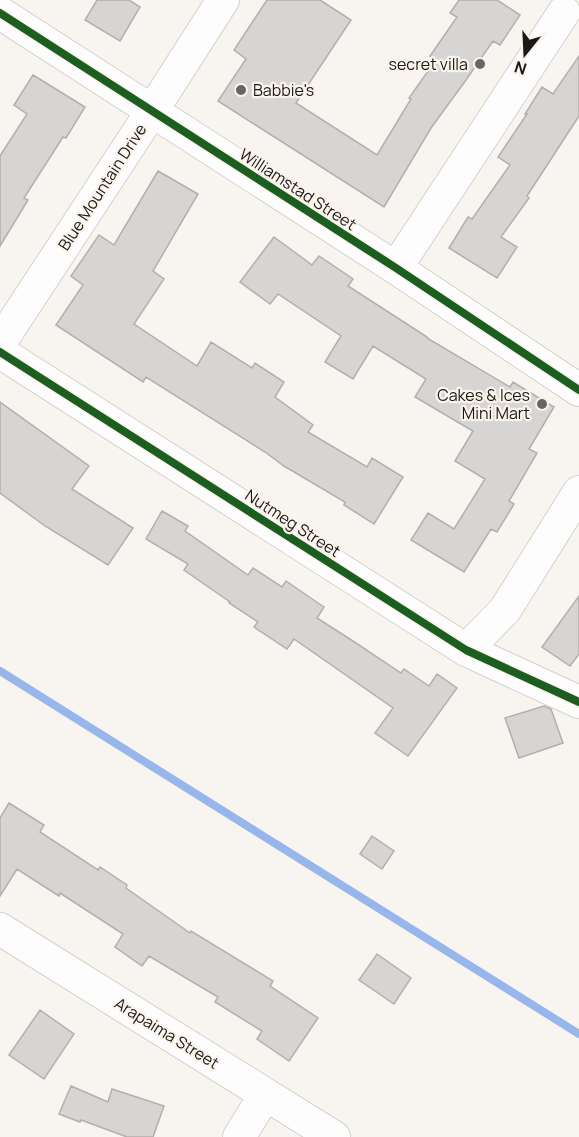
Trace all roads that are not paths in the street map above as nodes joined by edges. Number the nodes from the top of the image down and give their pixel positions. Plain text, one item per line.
1 (223, 0) edge
2 (564, 12) dead end
3 (0, 13) edge
4 (152, 111) junction
5 (396, 268) junction
6 (0, 343) edge
7 (0, 352) edge
8 (579, 390) edge
9 (579, 492) edge
10 (466, 650) junction
11 (579, 702) edge
12 (0, 929) edge
13 (265, 1095) junction
14 (239, 1137) edge
15 (334, 1137) edge

1 - 4 street, Blue Mountain Drive
2 - 5 street
3 - 4 street, Williamstad Street
4 - 5 street, Williamstad Street
4 - 6 street, Blue Mountain Drive
5 - 8 street, Williamstad Street
7 - 10 street, Nutmeg Street
9 - 10 street
10 - 11 street, Nutmeg Street
12 - 13 street, Arapaima Street
13 - 14 street
13 - 15 street, Arapaima Street

